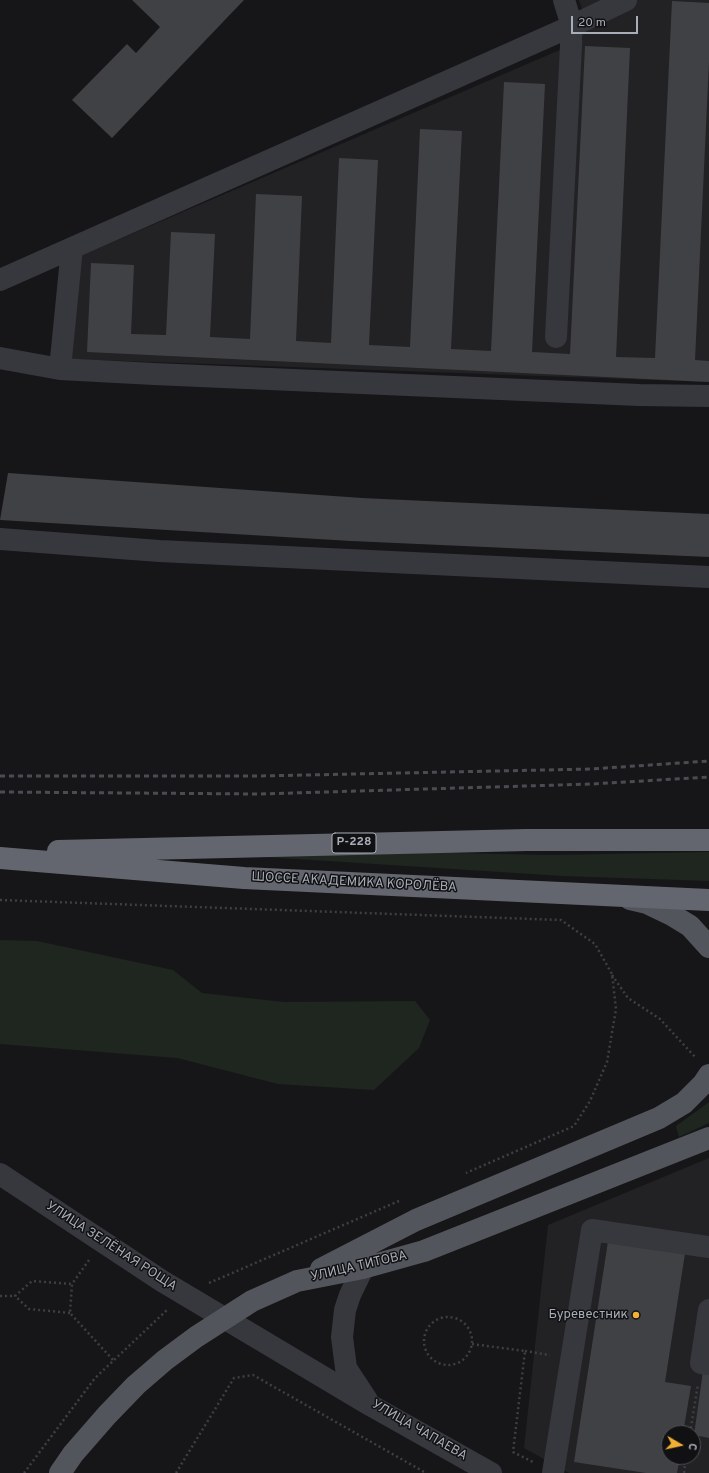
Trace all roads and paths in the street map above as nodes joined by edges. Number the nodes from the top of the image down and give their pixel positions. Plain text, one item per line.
1 (564, 0) edge
2 (626, 0) edge
3 (572, 26) junction
4 (72, 248) junction
5 (0, 280) edge
6 (556, 337) dead end
7 (0, 358) edge
8 (60, 369) junction
9 (709, 396) edge
10 (0, 539) edge
11 (709, 576) edge
12 (709, 840) edge
13 (0, 852) edge
14 (0, 858) edge
15 (617, 895) junction
16 (0, 900) edge
17 (709, 900) edge
18 (709, 947) edge
19 (612, 974) junction
20 (704, 1068) edge
21 (709, 1138) edge
22 (466, 1173) dead end
23 (0, 1174) edge
24 (400, 1201) dead end
25 (709, 1247) edge
26 (89, 1260) dead end
27 (363, 1268) junction
28 (297, 1282) junction
29 (72, 1284) junction
30 (184, 1294) junction
31 (0, 1296) edge
32 (15, 1296) junction
33 (709, 1310) edge
34 (70, 1313) junction
35 (224, 1318) junction
36 (472, 1344) junction
37 (113, 1360) junction
38 (705, 1363) edge
39 (370, 1405) junction
40 (692, 1425) edge
41 (546, 1470) edge
42 (24, 1473) edge
43 (60, 1473) edge
44 (176, 1473) edge
45 (426, 1473) edge
46 (491, 1473) edge

1 - 3 street
2 - 3 street
3 - 4 street
3 - 6 street
4 - 5 street
4 - 8 street
7 - 8 street
8 - 9 street
10 - 11 street
12 - 13 highway, Р-228
14 - 15 highway, ШОССЕ АКАДЕМИКА КОРОЛЁВА
15 - 17 highway, ШОССЕ АКАДЕМИКА КОРОЛЁВА
15 - 18 main road
16 - 19 path
19 - 20 path
19 - 22 path
20 - 28 main road
21 - 27 main road, УЛИЦА ТИТОВА
23 - 30 street, УЛИЦА ЗЕЛЁНАЯ РОЩА
24 - 30 path
25 - 41 street
26 - 29 path
27 - 28 main road, УЛИЦА ТИТОВА
27 - 39 street, УЛИЦА ЧАПАЕВА
28 - 35 main road, УЛИЦА ТИТОВА
29 - 32 path
29 - 34 path
30 - 35 street, УЛИЦА ЗЕЛЁНАЯ РОЩА
30 - 37 path
31 - 32 path
32 - 34 path
33 - 38 street
34 - 37 path
35 - 39 street, УЛИЦА ЗЕЛЁНАЯ РОЩА
35 - 43 main road, УЛИЦА ТИТОВА
36 - 36 path
36 - 41 path
37 - 42 path
38 - 40 path
39 - 46 street, УЛИЦА ЧАПАЕВА
44 - 45 path

